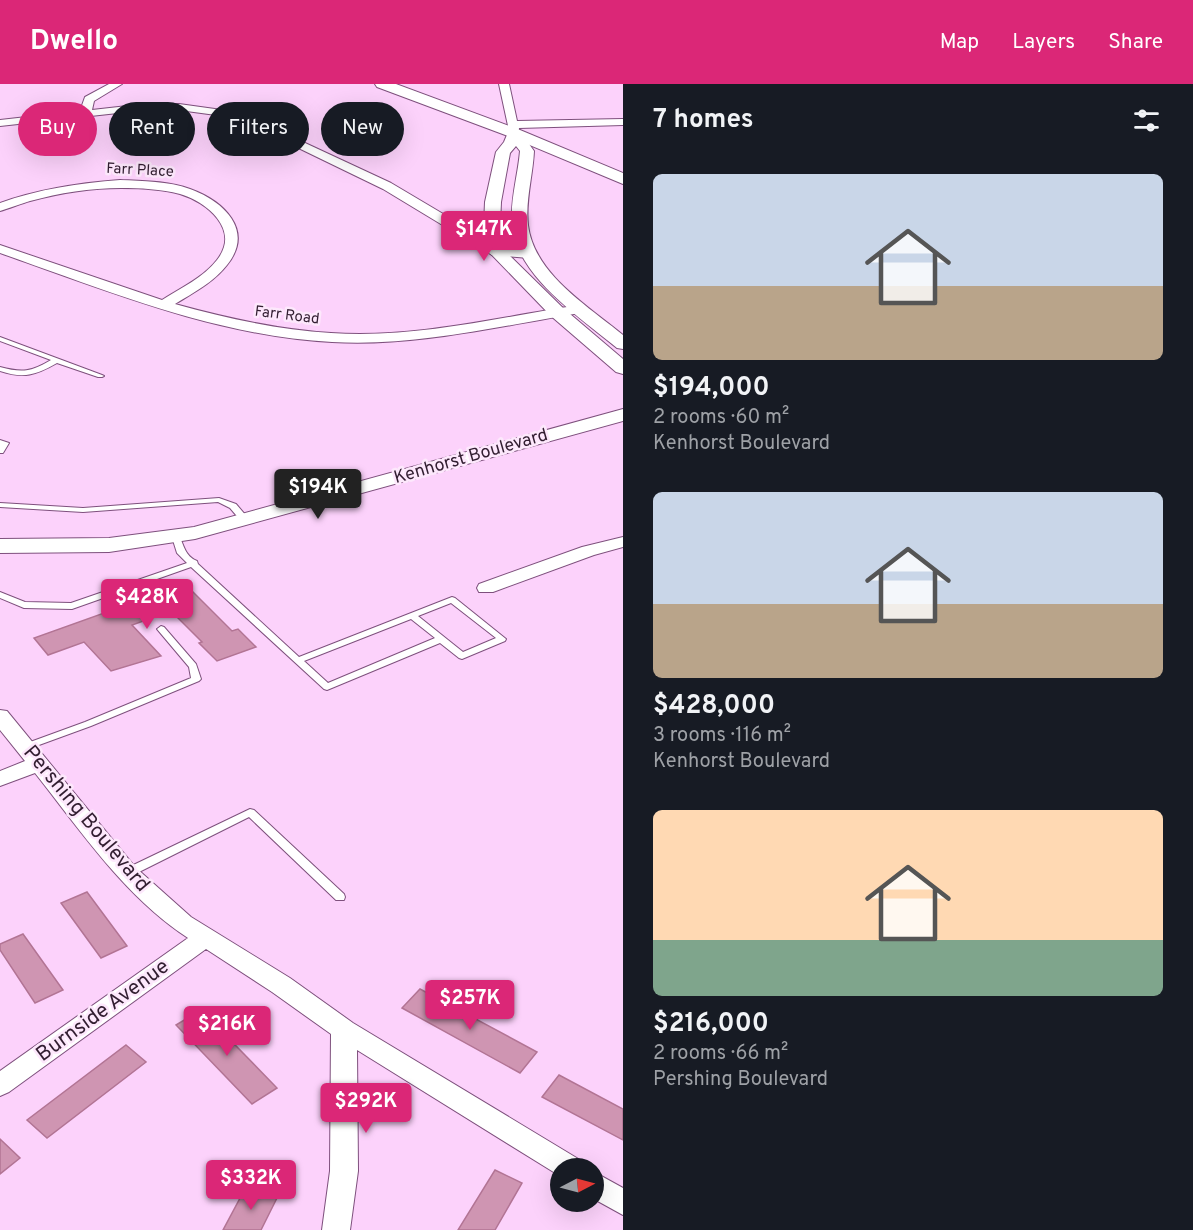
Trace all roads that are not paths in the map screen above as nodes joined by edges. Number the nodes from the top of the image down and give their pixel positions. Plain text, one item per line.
1 (117, 84) edge
2 (382, 84) edge
3 (504, 84) edge
4 (88, 102) edge
5 (97, 113) edge
6 (18, 121) edge
7 (623, 122) edge
8 (0, 123) edge
9 (513, 130) junction
10 (623, 178) edge
11 (0, 207) edge
12 (520, 221) junction
13 (492, 224) junction
14 (453, 225) junction
15 (0, 249) edge
16 (497, 252) junction
17 (530, 254) junction
18 (165, 304) junction
19 (580, 309) junction
20 (557, 312) junction
21 (0, 339) edge
22 (623, 344) edge
23 (57, 360) junction
24 (623, 368) edge
25 (0, 369) edge
26 (100, 376) dead end
27 (623, 415) edge
28 (0, 442) edge
29 (0, 451) edge
30 (0, 505) edge
31 (245, 520) junction
32 (176, 537) junction
33 (623, 542) edge
34 (0, 546) edge
35 (194, 563) junction
36 (486, 588) dead end
37 (0, 595) edge
38 (412, 616) junction
39 (161, 629) dead end
40 (441, 639) junction
41 (298, 660) junction
42 (0, 716) edge
43 (32, 756) junction
44 (0, 779) edge
45 (127, 873) junction
46 (340, 897) dead end
47 (206, 937) junction
48 (344, 1030) junction
49 (0, 1085) edge
50 (554, 1158) edge
51 (604, 1191) edge
52 (623, 1203) edge
53 (336, 1230) edge

1 - 4 street
2 - 9 main road
3 - 9 street
5 - 14 street
6 - 8 street
7 - 9 street
9 - 10 main road
9 - 12 street
9 - 13 street
11 - 18 street, Farr Place
12 - 13 street
12 - 17 street
13 - 14 street
13 - 16 street
14 - 16 street
15 - 18 street, Farr Road
16 - 17 street
16 - 20 street
17 - 19 street
18 - 20 street, Farr Road
19 - 20 street, Farr Road
19 - 22 street
20 - 24 street
21 - 23 lane
23 - 25 lane
23 - 26 lane
27 - 31 street, Kenhorst Boulevard
28 - 29 lane
30 - 31 lane
31 - 32 street, Kenhorst Boulevard
32 - 34 street, Kenhorst Boulevard
32 - 35 lane
33 - 36 street
35 - 37 lane
35 - 41 lane
38 - 40 lane
38 - 40 lane
38 - 41 lane
39 - 43 lane
40 - 41 lane
42 - 43 street, Pershing Boulevard
43 - 44 street
43 - 45 street, Pershing Boulevard
45 - 46 lane
45 - 47 street, Pershing Boulevard
47 - 48 street, Pershing Boulevard
47 - 49 street, Burnside Avenue
48 - 50 street, Pershing Boulevard
48 - 53 street
51 - 52 street

